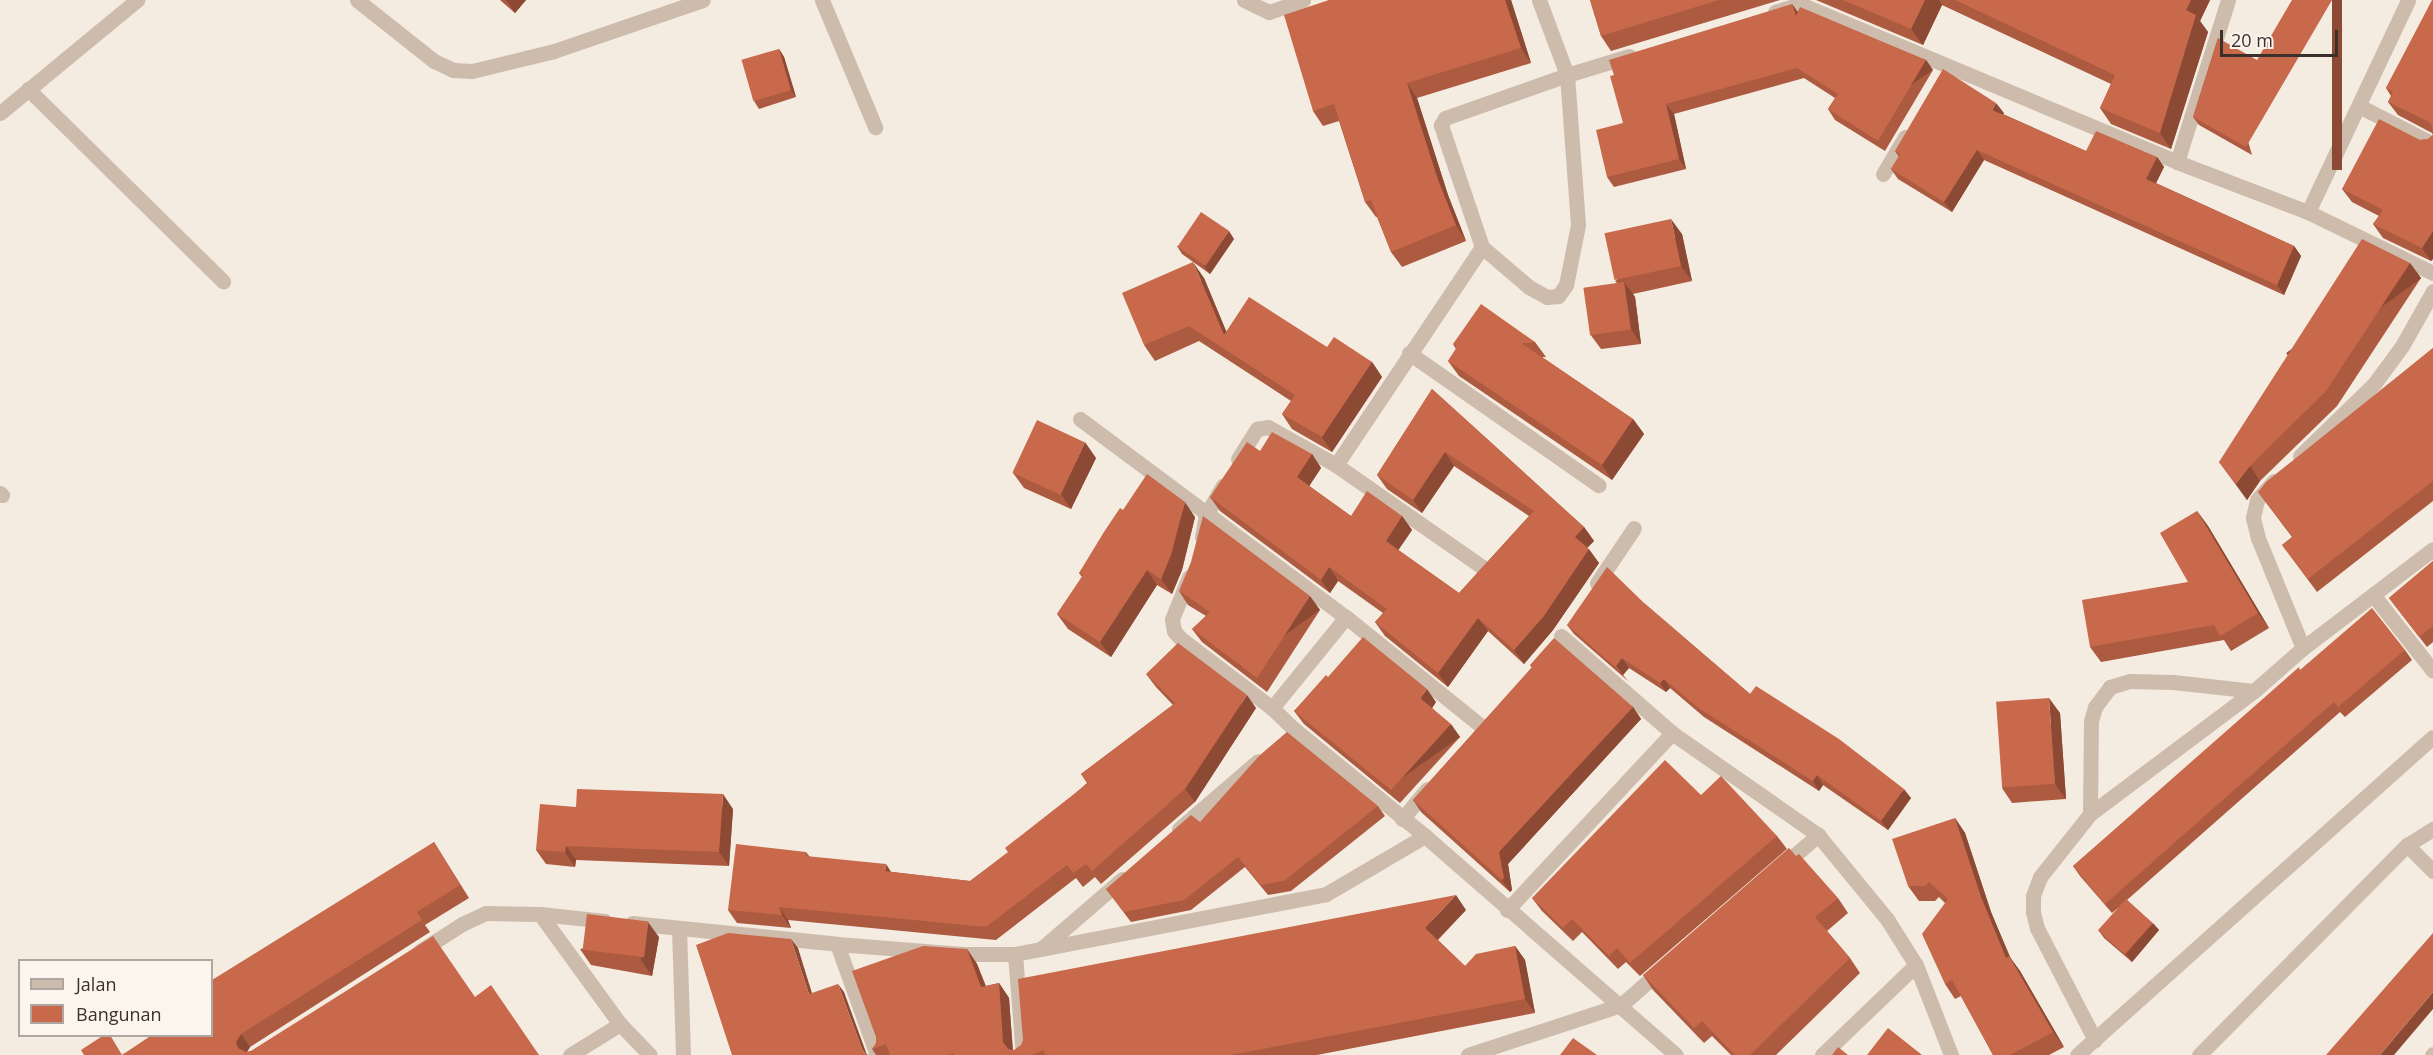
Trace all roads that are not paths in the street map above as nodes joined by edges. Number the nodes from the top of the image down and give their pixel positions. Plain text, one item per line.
1 (137, 0) edge
2 (357, 0) edge
3 (703, 0) edge
4 (822, 0) edge
5 (1244, 0) edge
6 (1303, 0) edge
7 (1539, 0) edge
8 (2408, 0) edge
9 (2225, 1) edge
10 (1800, 2) edge
11 (1756, 18) edge
12 (1645, 51) edge
13 (1567, 75) junction
14 (28, 89) junction
15 (2359, 106) junction
16 (0, 113) edge
17 (1911, 125) edge
18 (875, 127) dead end
19 (2433, 144) edge
20 (2177, 162) junction
21 (1883, 174) dead end
22 (2308, 212) junction
23 (1482, 247) junction
24 (2433, 273) edge
25 (223, 281) dead end
26 (2433, 291) edge
27 (1409, 353) junction
28 (1080, 419) dead end
29 (1336, 465) junction
30 (1598, 485) dead end
31 (1206, 516) junction
32 (1634, 528) dead end
33 (2433, 549) edge
34 (1485, 569) edge
35 (2374, 596) junction
36 (1587, 597) edge
37 (1346, 617) junction
38 (1560, 635) dead end
39 (2304, 648) junction
40 (2433, 671) edge
41 (2254, 691) junction
42 (1272, 708) junction
43 (1481, 726) edge
44 (1672, 733) junction
45 (2433, 737) edge
46 (1268, 752) edge
47 (1438, 777) edge
48 (2090, 814) junction
49 (1402, 819) junction
50 (2433, 829) edge
51 (1818, 835) junction
52 (1425, 836) junction
53 (1171, 837) edge
54 (2407, 845) junction
55 (1135, 867) edge
56 (2433, 871) edge
57 (1773, 873) edge
58 (1507, 910) junction
59 (540, 914) junction
60 (679, 927) junction
61 (837, 944) junction
62 (1038, 951) junction
63 (1015, 954) junction
64 (1675, 958) edge
65 (408, 959) edge
66 (1916, 965) junction
67 (1621, 1005) junction
68 (620, 1024) junction
69 (2095, 1040) junction
70 (570, 1055) edge
71 (650, 1055) edge
72 (683, 1055) edge
73 (878, 1055) edge
74 (1023, 1055) edge
75 (1468, 1055) edge
76 (1676, 1055) edge
77 (1822, 1055) edge
78 (1951, 1055) edge
79 (2077, 1055) edge
80 (2199, 1055) edge

1 - 14 street
2 - 3 street
4 - 18 street
5 - 6 street
7 - 13 street
8 - 15 street
9 - 20 street
10 - 11 street
10 - 20 street
12 - 13 street
13 - 23 street
13 - 23 street
14 - 16 street
14 - 25 street
15 - 19 street
15 - 22 street
17 - 21 street
20 - 22 street
22 - 24 street
23 - 27 street
26 - 39 street
27 - 29 street
27 - 30 street
28 - 31 street
29 - 31 street
29 - 34 street
31 - 37 street
31 - 42 street
32 - 36 street
33 - 35 street
35 - 39 street
35 - 40 street
37 - 42 street
37 - 43 street
38 - 44 street
39 - 41 street
41 - 48 street
41 - 48 street
42 - 49 street
44 - 51 street
44 - 58 street
45 - 69 street
46 - 53 street
47 - 49 street
48 - 69 street
49 - 52 street
50 - 54 street
51 - 57 street
51 - 66 street
52 - 58 street
52 - 62 street
54 - 56 street
54 - 80 street
55 - 62 street
58 - 67 street
59 - 60 street
59 - 65 street
59 - 68 street
60 - 61 street
60 - 72 street
61 - 63 street
61 - 73 street
62 - 63 street
63 - 74 street
64 - 67 street
66 - 77 street
66 - 78 street
67 - 75 street
67 - 76 street
68 - 70 street
68 - 71 street
69 - 79 street

